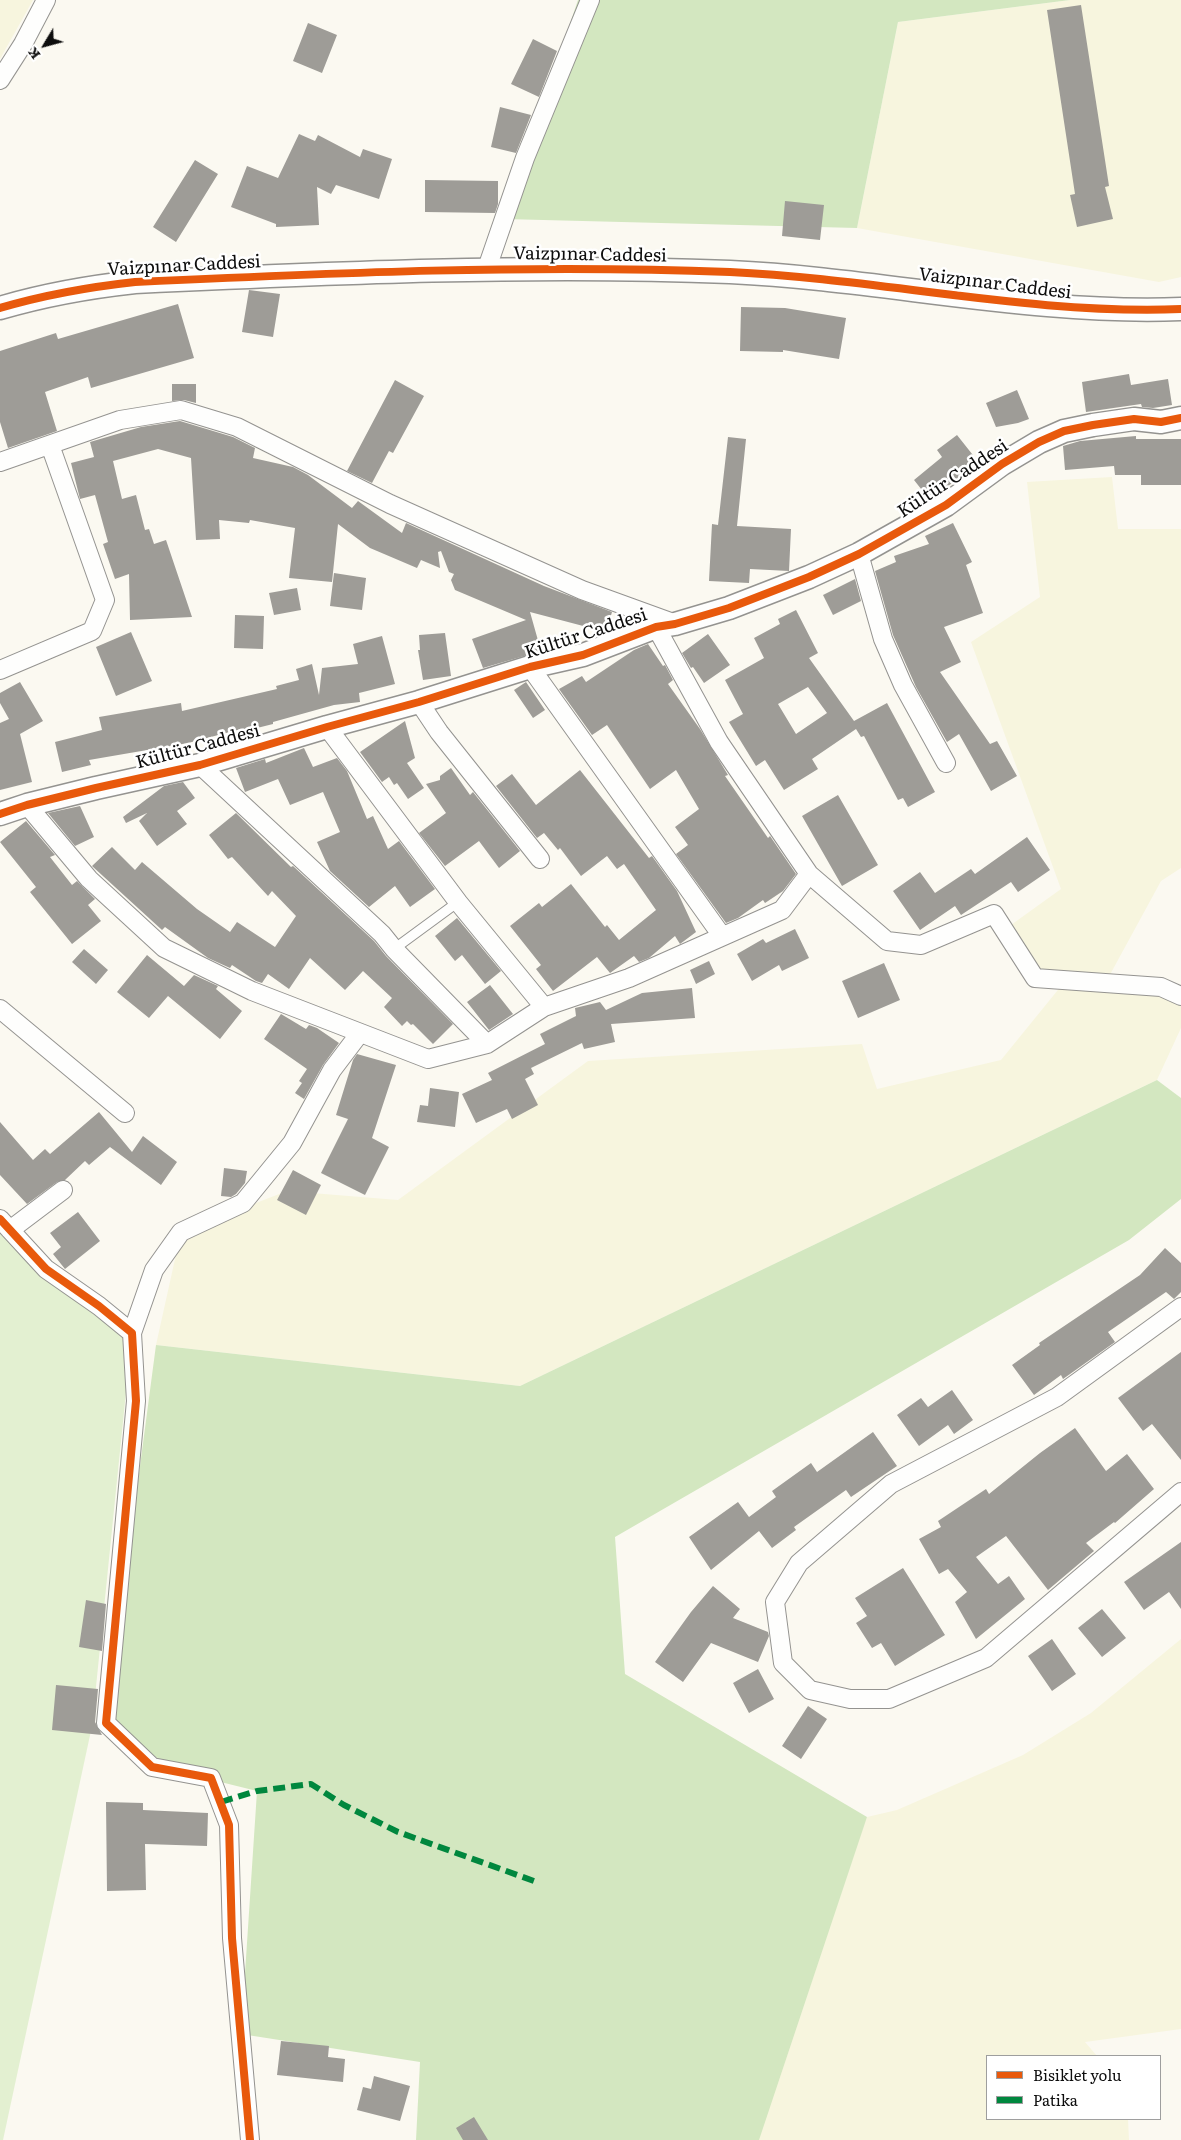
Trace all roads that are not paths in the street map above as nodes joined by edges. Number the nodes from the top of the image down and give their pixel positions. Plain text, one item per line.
1 (46, 0) edge
2 (590, 0) edge
3 (0, 80) edge
4 (487, 268) junction
5 (0, 308) edge
6 (1181, 309) edge
7 (1181, 418) edge
8 (50, 445) junction
9 (0, 462) edge
10 (859, 554) junction
11 (666, 626) junction
12 (530, 667) junction
13 (0, 670) edge
14 (419, 702) junction
15 (326, 727) junction
16 (946, 764) dead end
17 (200, 765) junction
18 (27, 805) junction
19 (0, 814) edge
20 (540, 859) dead end
21 (808, 874) junction
22 (458, 902) junction
23 (722, 936) junction
24 (394, 949) junction
25 (1181, 996) edge
26 (544, 1007) junction
27 (0, 1009) edge
28 (360, 1032) junction
29 (487, 1044) junction
30 (125, 1113) dead end
31 (63, 1190) dead end
32 (5, 1225) edge
33 (1181, 1307) edge
34 (132, 1332) junction
35 (1181, 1492) edge
36 (250, 2140) edge

1 - 3 street
2 - 4 street
4 - 5 street, Vaizpınar Caddesi
4 - 6 street, Vaizpınar Caddesi
7 - 10 street, Kültür Caddesi
8 - 9 street
8 - 11 street
8 - 13 street
10 - 11 street, Kültür Caddesi
10 - 16 street
11 - 12 street, Kültür Caddesi
11 - 21 street
12 - 14 street, Kültür Caddesi
12 - 23 street
14 - 15 street, Kültür Caddesi
14 - 20 street
15 - 17 street, Kültür Caddesi
15 - 22 street
17 - 18 street, Kültür Caddesi
17 - 24 street
18 - 19 street, Kültür Caddesi
18 - 28 street
21 - 23 street
21 - 25 street
22 - 24 lane
22 - 26 street
23 - 26 street
24 - 29 street
26 - 29 street
27 - 30 street
28 - 29 street
28 - 34 street
31 - 32 street
32 - 34 street
33 - 35 street
34 - 36 street

